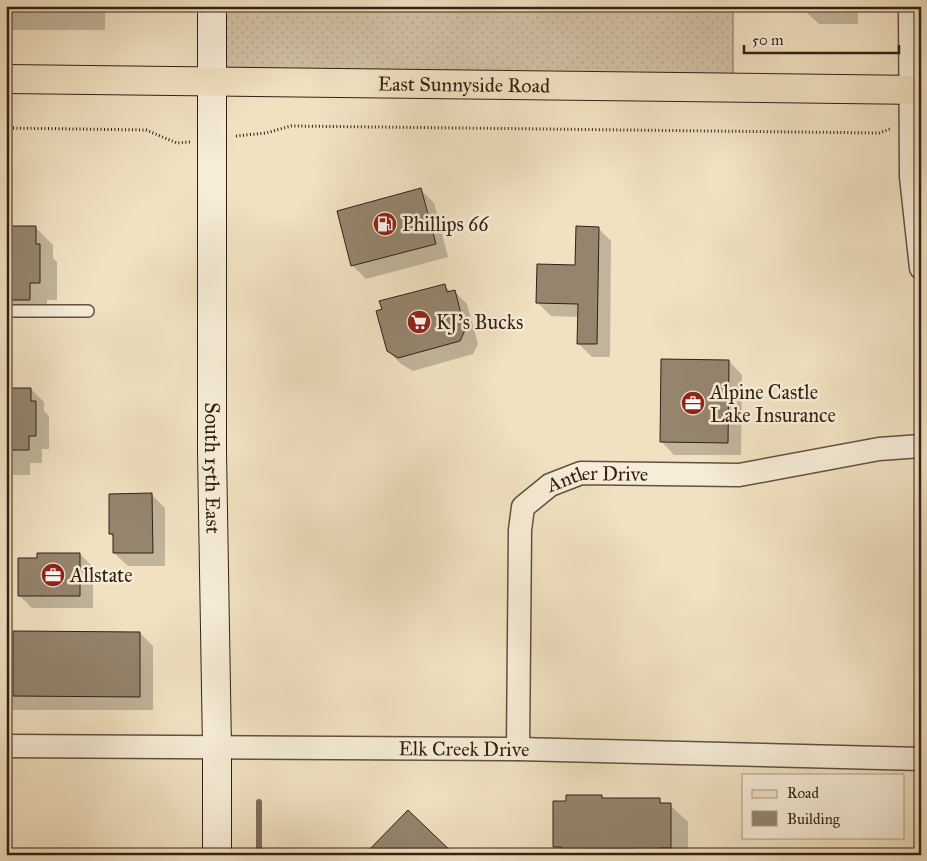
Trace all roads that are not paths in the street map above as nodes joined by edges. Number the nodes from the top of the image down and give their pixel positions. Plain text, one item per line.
1 (212, 6) edge
2 (910, 6) edge
3 (6, 80) edge
4 (212, 82) junction
5 (915, 90) edge
6 (921, 268) edge
7 (6, 311) edge
8 (88, 311) dead end
9 (921, 446) edge
10 (6, 746) edge
11 (217, 748) junction
12 (518, 749) junction
13 (921, 760) edge
14 (217, 855) edge

1 - 4 main road, South 15th East
2 - 5 street
3 - 4 main road, East Sunnyside Road
4 - 5 main road, East Sunnyside Road
4 - 11 main road, South 15th East
5 - 6 street
7 - 8 lane
9 - 12 street, Antler Drive
10 - 11 street, Elk Creek Drive
11 - 12 street, Elk Creek Drive
11 - 14 main road, South 15th East
12 - 13 street, Elk Creek Drive

